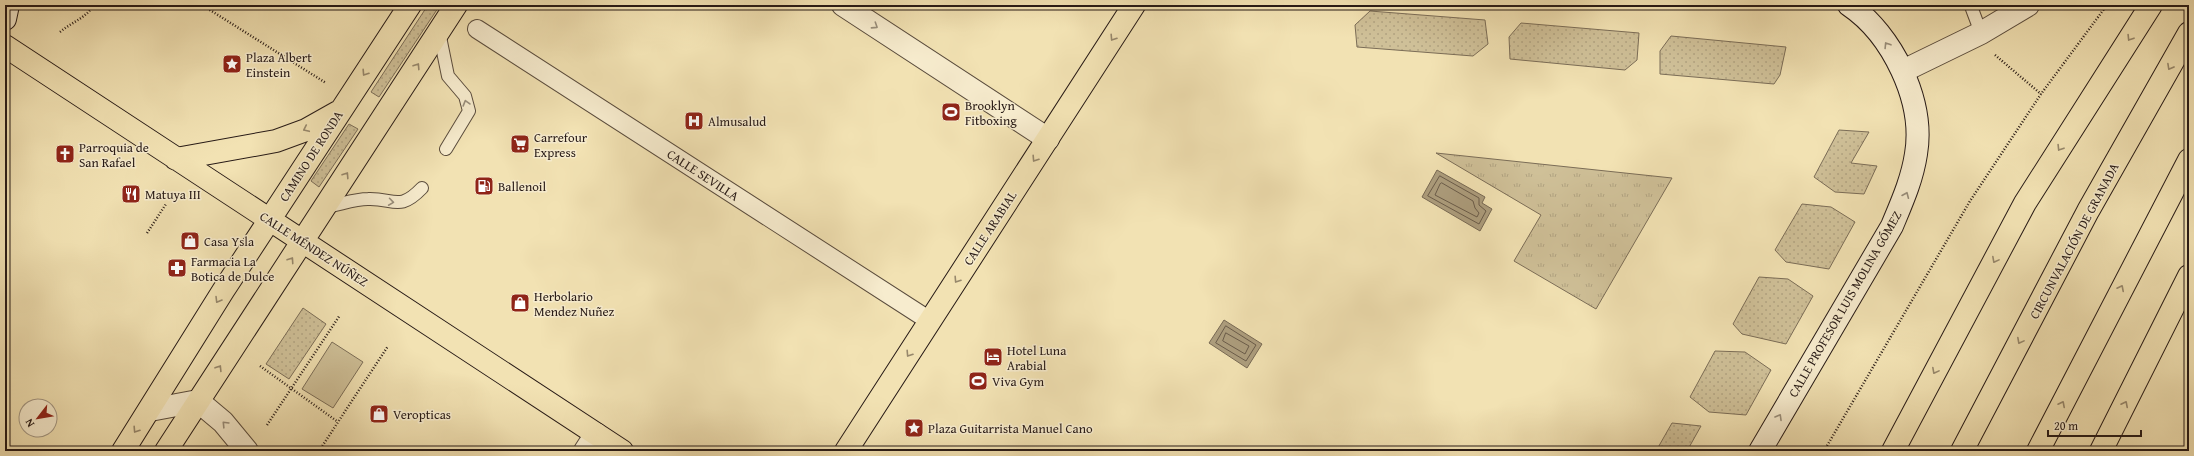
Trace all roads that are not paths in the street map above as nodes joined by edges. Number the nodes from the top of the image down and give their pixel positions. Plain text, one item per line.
1 (8, 5) edge
2 (410, 5) edge
3 (456, 5) edge
4 (843, 5) edge
5 (1134, 5) edge
6 (1848, 5) edge
7 (1972, 5) edge
8 (2028, 5) edge
9 (2151, 5) edge
10 (5, 20) edge
11 (477, 29) dead end
12 (439, 32) junction
13 (1981, 33) junction
14 (2189, 33) edge
15 (5, 46) edge
16 (1903, 71) junction
17 (340, 111) junction
18 (1048, 139) junction
19 (446, 149) dead end
20 (176, 159) junction
21 (2189, 160) edge
22 (422, 188) dead end
23 (325, 208) junction
24 (269, 220) junction
25 (303, 242) junction
26 (2189, 276) edge
27 (930, 322) junction
28 (198, 401) junction
29 (150, 410) junction
30 (590, 442) edge
31 (123, 451) edge
32 (166, 451) edge
33 (247, 451) edge
34 (622, 451) edge
35 (846, 451) edge
36 (1760, 451) edge
37 (1892, 451) edge
38 (1962, 451) edge
39 (2038, 451) edge
40 (2101, 451) edge

1 - 10 main road
2 -> 17 main road, CAMINO DE RONDA
3 - 12 main road
4 -> 18 main road
5 -> 18 main road, CALLE ARABIAL
16 -> 6 main road, CALLE PROFESOR LUIS MOLINA GÓMEZ
7 - 13 lane
8 - 13 main road
9 -> 37 main road
11 - 27 street, CALLE SEVILLA
19 -> 12 lane
23 -> 12 main road
13 - 16 main road
14 -> 38 main road, CIRCUNVALACIÓN DE GRANADA
15 - 20 main road, CALLE MÉNDEZ NÚÑEZ
36 -> 16 main road, CALLE PROFESOR LUIS MOLINA GÓMEZ
17 -> 20 main road
17 - 24 main road, CAMINO DE RONDA
18 -> 27 main road, CALLE ARABIAL
20 - 24 main road, CALLE MÉNDEZ NÚÑEZ
39 -> 21 main road
23 -> 22 lane
23 - 25 main road
24 - 25 main road, CALLE MÉNDEZ NÚÑEZ
24 -> 29 main road, CAMINO DE RONDA
28 -> 25 main road
25 - 30 main road, CALLE MÉNDEZ NÚÑEZ
40 -> 26 main road
27 -> 35 main road, CALLE ARABIAL
28 - 29 main road
28 - 32 main road
33 -> 28 main road
29 -> 31 main road, CAMINO DE RONDA
30 - 34 main road, CALLE MÉNDEZ NÚÑEZ

